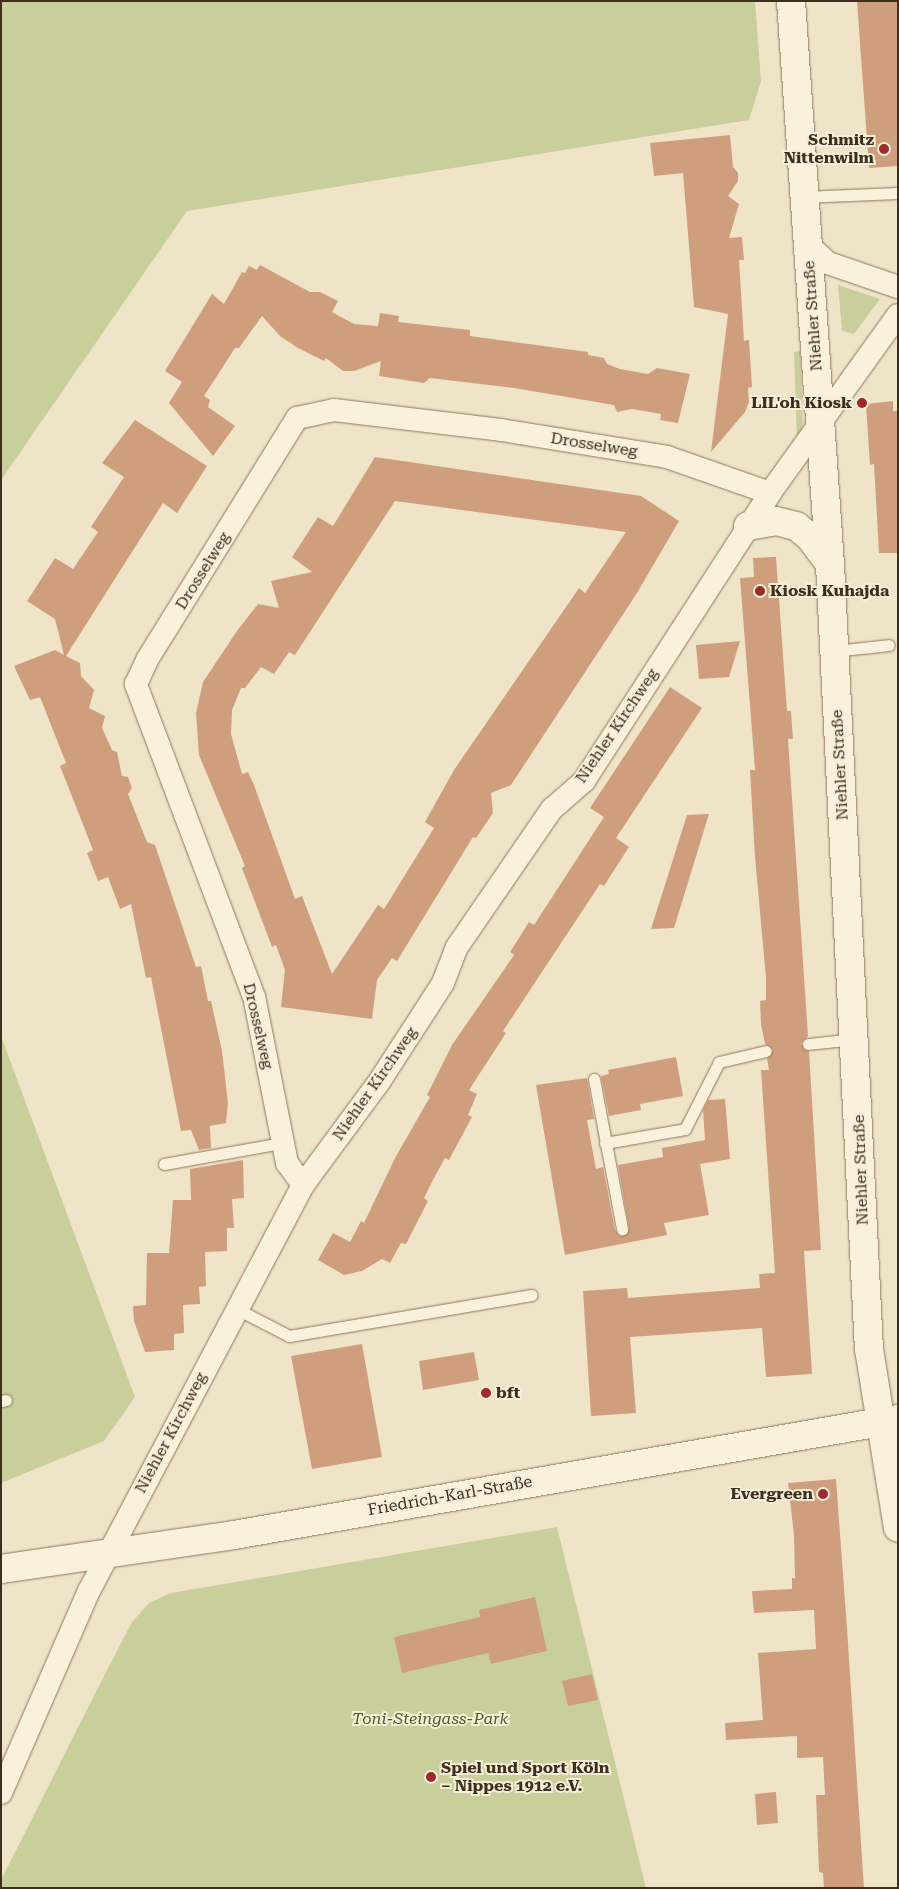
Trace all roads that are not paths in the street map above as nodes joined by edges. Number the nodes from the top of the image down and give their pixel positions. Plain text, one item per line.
1 (791, 1) edge
2 (898, 193) edge
3 (803, 197) junction
4 (807, 244) junction
5 (898, 287) edge
6 (898, 315) edge
7 (820, 419) junction
8 (770, 493) junction
9 (748, 526) junction
10 (830, 564) junction
11 (889, 645) dead end
12 (833, 651) junction
13 (854, 1039) junction
14 (808, 1044) dead end
15 (766, 1051) dead end
16 (594, 1079) dead end
17 (282, 1143) junction
18 (605, 1143) junction
19 (164, 1164) dead end
20 (303, 1185) junction
21 (622, 1229) dead end
22 (532, 1295) dead end
23 (237, 1309) junction
24 (890, 1420) edge
25 (898, 1528) edge
26 (107, 1555) junction
27 (1, 1570) edge
28 (1, 1793) edge

1 - 3 street, Niehler Straße
2 - 3 lane
3 - 4 street, Niehler Straße
4 - 5 street
4 - 7 street, Niehler Straße
6 - 7 street, Niehler Kirchweg
7 - 8 street, Niehler Kirchweg
7 - 10 street, Niehler Straße
8 - 9 street, Niehler Kirchweg
8 - 17 street, Drosselweg
9 - 10 street
9 - 20 street, Niehler Kirchweg
10 - 12 street, Niehler Straße
11 - 12 lane
12 - 13 street, Niehler Straße
13 - 14 lane
13 - 24 street, Niehler Straße
15 - 18 lane
16 - 18 lane
17 - 19 lane
17 - 20 street, Drosselweg
18 - 21 lane
20 - 23 street, Niehler Kirchweg
22 - 23 lane
23 - 26 street, Niehler Kirchweg
24 - 25 street, Niehler Straße
24 - 26 street, Friedrich-Karl-Straße
26 - 27 street, Friedrich-Karl-Straße
26 - 28 street, Niehler Kirchweg

